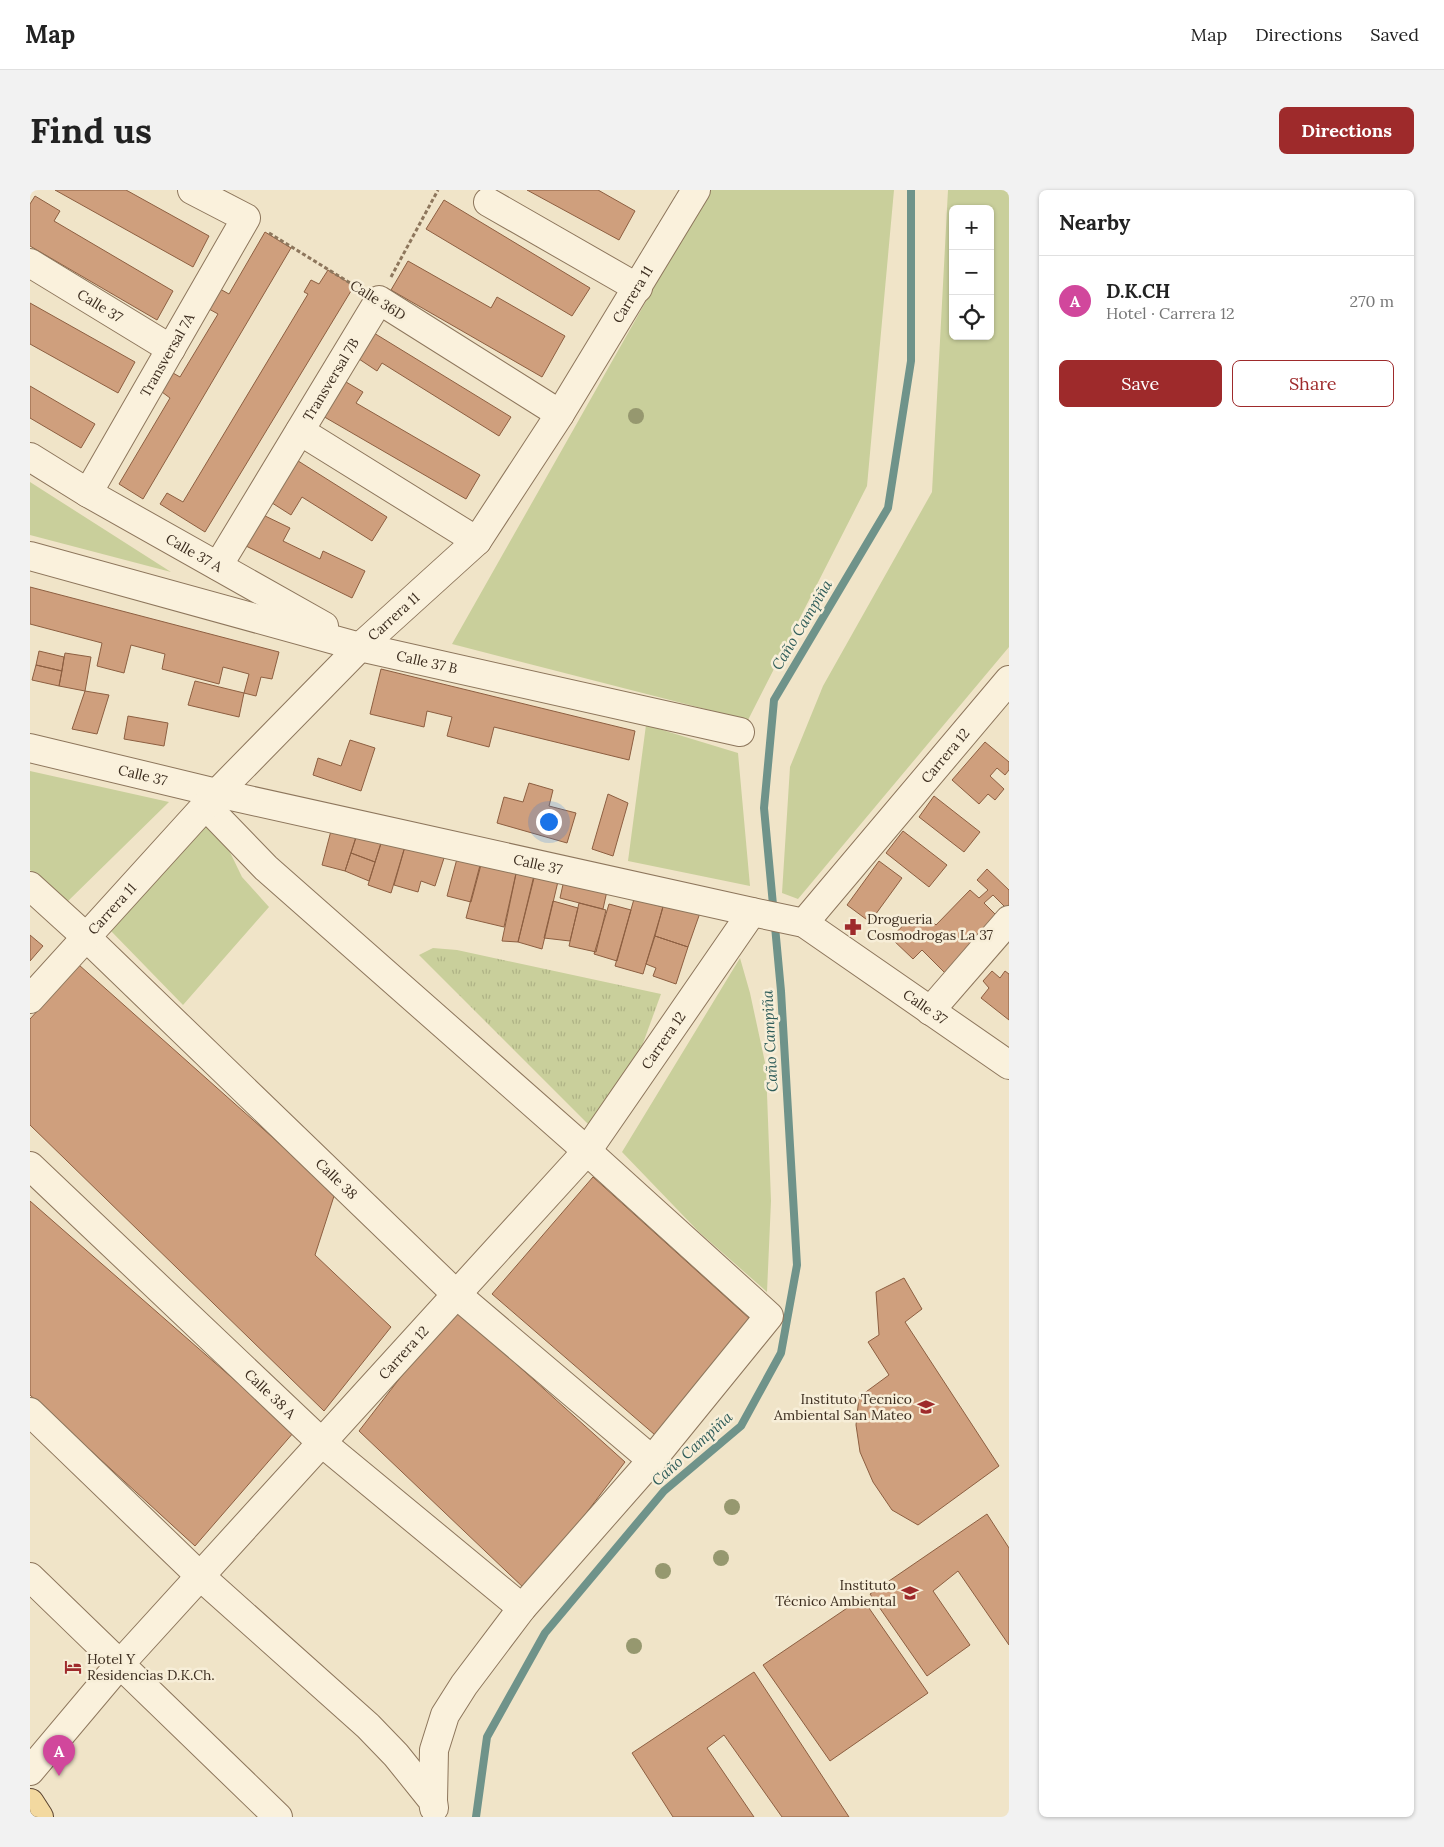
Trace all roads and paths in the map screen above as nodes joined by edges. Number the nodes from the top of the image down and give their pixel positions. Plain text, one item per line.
1 (192, 190) edge
2 (438, 190) edge
3 (696, 190) edge
4 (488, 202) dead end
5 (246, 218) junction
6 (30, 263) edge
7 (638, 288) junction
8 (379, 300) junction
9 (171, 349) junction
10 (560, 414) junction
11 (300, 431) junction
12 (30, 457) edge
13 (88, 493) junction
14 (477, 541) junction
15 (30, 556) edge
16 (218, 566) junction
17 (360, 647) junction
18 (1009, 680) edge
19 (740, 732) dead end
20 (30, 748) edge
21 (211, 799) junction
22 (30, 886) edge
23 (757, 913) junction
24 (1009, 920) edge
25 (799, 922) junction
26 (86, 937) junction
27 (30, 999) edge
28 (930, 1011) junction
29 (1009, 1065) edge
30 (587, 1151) junction
31 (30, 1166) edge
32 (456, 1294) junction
33 (30, 1412) edge
34 (321, 1442) junction
35 (652, 1460) junction
36 (200, 1576) junction
37 (30, 1577) edge
38 (522, 1608) junction
39 (120, 1664) junction
40 (30, 1771) edge
41 (30, 1803) edge
42 (434, 1809) edge
43 (39, 1817) edge
44 (278, 1817) edge

1 - 5 street
2 - 8 path
3 - 7 street, Carrera 11
4 - 7 street
5 - 8 path, Calle 36D
5 - 9 street, Transversal 7A
6 - 9 street, Calle 37
7 - 10 street, Carrera 11
8 - 10 street, Calle 36D
8 - 11 street, Transversal 7B
9 - 13 street, Transversal 7A
10 - 14 street, Carrera 11
11 - 14 street
11 - 16 street, Transversal 7B
12 - 13 street, Calle 37 A
13 - 16 street, Calle 37 A
14 - 17 street, Carrera 11
15 - 17 street, Calle 37 B
16 - 17 street, Calle 37 A
17 - 19 street, Calle 37 B
17 - 21 street, Carrera 11
18 - 25 street, Carrera 12
20 - 21 street, Calle 37
21 - 23 street, Calle 37
21 - 26 street, Carrera 11
21 - 30 street
22 - 26 street, Calle 38
23 - 25 street, Calle 37
23 - 30 street, Carrera 12
24 - 28 street
25 - 28 street, Calle 37
26 - 27 street, Carrera 11
26 - 32 street, Calle 38
28 - 29 street, Calle 37
30 - 32 street, Carrera 12
30 - 35 street
31 - 34 street, Calle 38 A
32 - 34 street, Carrera 12
32 - 35 street, Calle 38
33 - 36 street
34 - 36 street, Carrera 12
34 - 38 street, Calle 38 A
35 - 38 street
36 - 39 street, Carrera 12
36 - 42 street
37 - 39 street
38 - 42 street
39 - 40 street, Carrera 12
39 - 44 street
41 - 43 main road

